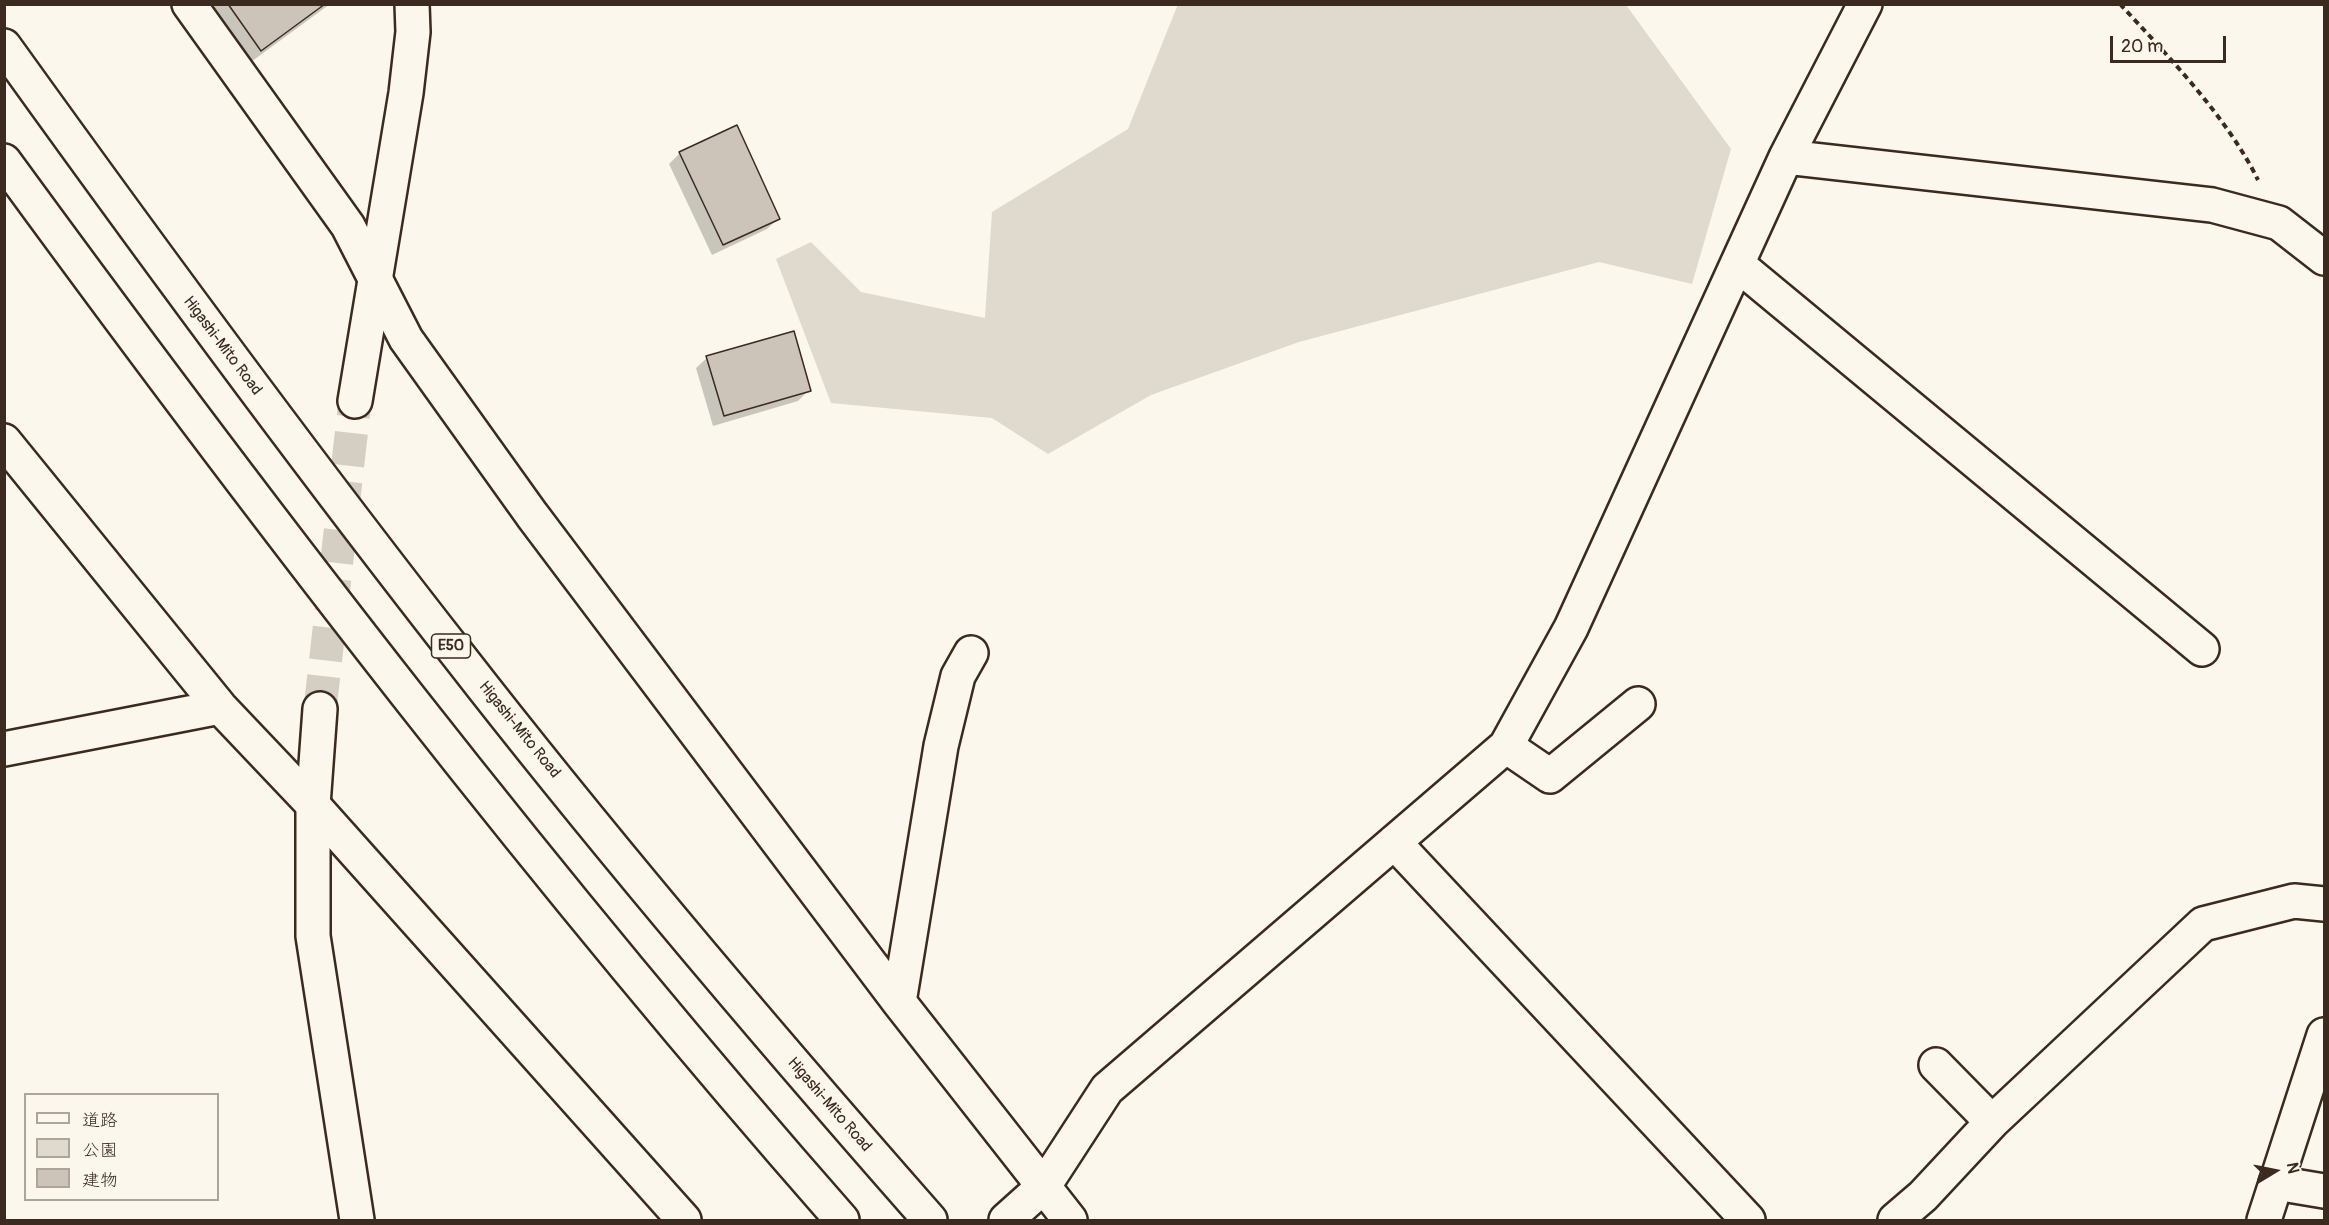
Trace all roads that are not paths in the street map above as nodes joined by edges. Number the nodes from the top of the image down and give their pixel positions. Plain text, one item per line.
1 (189, 4) edge
2 (412, 4) edge
3 (1865, 4) edge
4 (4, 46) edge
5 (1786, 158) junction
6 (4, 161) edge
7 (2325, 258) edge
8 (1737, 264) junction
9 (375, 277) junction
10 (355, 401) tunnel mouth
11 (4, 441) edge
12 (2202, 649) dead end
13 (971, 653) dead end
14 (1638, 704) dead end
15 (220, 707) junction
16 (320, 709) tunnel mouth
17 (1506, 746) junction
18 (4, 749) edge
19 (313, 804) junction
20 (1394, 842) junction
21 (2325, 904) edge
22 (899, 1002) junction
23 (2325, 1035) edge
24 (1936, 1065) dead end
25 (1992, 1122) junction
26 (2276, 1183) junction
27 (1044, 1186) junction
28 (2325, 1191) edge
29 (357, 1221) edge
30 (684, 1221) edge
31 (842, 1221) edge
32 (930, 1221) edge
33 (1006, 1221) edge
34 (1070, 1221) edge
35 (1748, 1221) edge
36 (1895, 1221) edge
37 (2264, 1221) edge

1 - 9 main road
2 - 9 main road
3 - 5 main road
4 - 32 main road, Higashi-Mito Road / E50
5 - 7 main road
5 - 8 main road
6 - 31 main road
8 - 12 main road
8 - 17 main road
9 - 10 main road
9 - 22 main road
11 - 15 main road
13 - 22 main road
14 - 17 main road
15 - 18 main road
15 - 19 main road
16 - 19 main road
17 - 20 main road
19 - 29 main road
19 - 30 main road
20 - 27 main road
20 - 35 main road
21 - 25 main road
22 - 27 main road
23 - 26 main road
24 - 25 main road
25 - 36 main road
26 - 28 main road
26 - 37 main road
27 - 33 main road
27 - 34 main road

